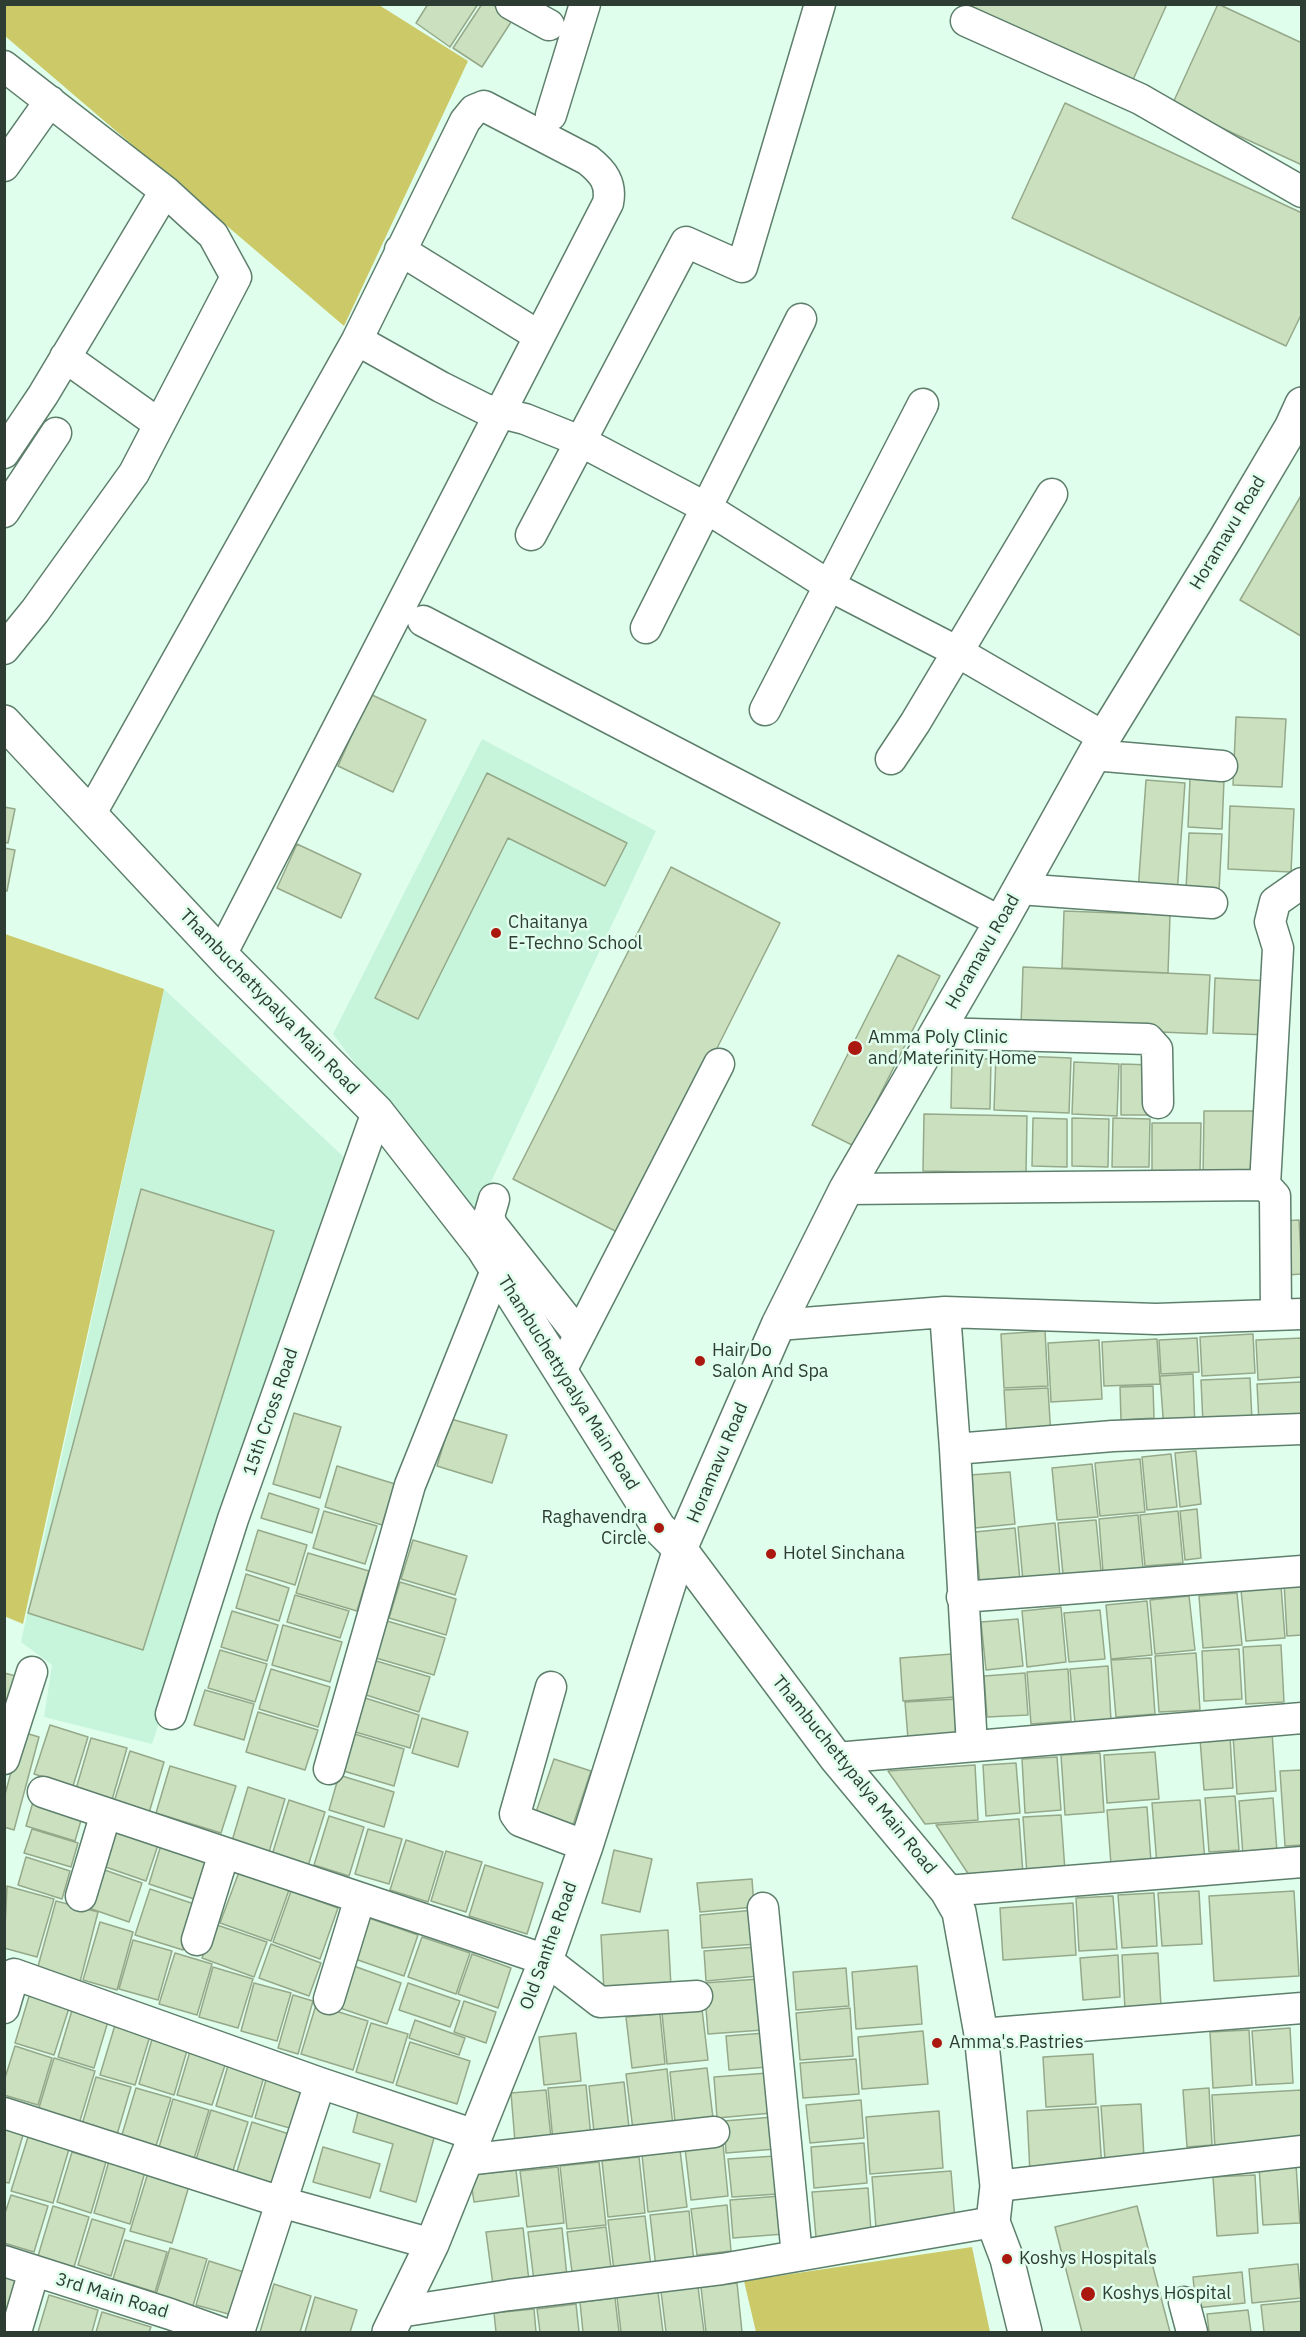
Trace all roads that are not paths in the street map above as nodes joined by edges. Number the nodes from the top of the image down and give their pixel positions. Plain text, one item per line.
1 (511, 4) edge
2 (585, 4) edge
3 (820, 4) edge
4 (966, 21) dead end
5 (549, 25) dead end
6 (4, 66) edge
7 (50, 101) junction
8 (551, 115) dead end
9 (4, 166) edge
10 (165, 191) junction
11 (1302, 192) edge
12 (400, 250) junction
13 (801, 319) dead end
14 (539, 336) junction
15 (357, 340) junction
16 (65, 357) junction
17 (923, 404) dead end
18 (499, 414) junction
19 (1298, 422) edge
20 (159, 424) junction
21 (56, 433) dead end
22 (580, 441) junction
23 (4, 453) edge
24 (1052, 494) dead end
25 (705, 507) junction
26 (4, 512) edge
27 (531, 535) dead end
28 (831, 586) junction
29 (423, 621) dead end
30 (646, 628) dead end
31 (4, 649) edge
32 (956, 651) junction
33 (765, 710) dead end
34 (4, 722) edge
35 (1099, 746) junction
36 (891, 759) dead end
37 (1222, 766) dead end
38 (90, 814) junction
39 (1302, 883) edge
40 (1019, 889) junction
41 (1212, 903) dead end
42 (1001, 922) junction
43 (221, 955) junction
44 (936, 1033) junction
45 (719, 1064) dead end
46 (1158, 1103) dead end
47 (377, 1112) junction
48 (1265, 1185) junction
49 (846, 1189) junction
50 (494, 1199) dead end
51 (497, 1268) junction
52 (945, 1312) junction
53 (1289, 1313) edge
54 (778, 1325) junction
55 (579, 1335) junction
56 (561, 1371) junction
57 (1302, 1429) edge
58 (956, 1449) junction
59 (680, 1549) junction
60 (1302, 1571) edge
61 (962, 1598) junction
62 (32, 1672) dead end
63 (551, 1687) dead end
64 (171, 1714) dead end
65 (1302, 1718) edge
66 (972, 1746) junction
67 (836, 1758) junction
68 (4, 1759) edge
69 (329, 1769) dead end
70 (43, 1792) dead end
71 (106, 1813) junction
72 (586, 1846) junction
73 (224, 1852) junction
74 (1302, 1862) edge
75 (947, 1891) junction
76 (81, 1896) dead end
77 (360, 1898) junction
78 (763, 1908) dead end
79 (197, 1940) dead end
80 (546, 1960) junction
81 (9, 1972) edge
82 (697, 1996) dead end
83 (329, 1999) dead end
84 (4, 2008) edge
85 (1302, 2008) edge
86 (981, 2034) junction
87 (320, 2083) junction
88 (4, 2113) edge
89 (714, 2132) dead end
90 (470, 2147) junction
91 (1302, 2151) edge
92 (997, 2186) junction
93 (281, 2202) junction
94 (993, 2222) junction
95 (432, 2244) junction
96 (797, 2256) junction
97 (4, 2261) edge
98 (34, 2271) junction
99 (1184, 2302) dead end
100 (394, 2322) edge
101 (168, 2323) edge
102 (15, 2332) edge
103 (220, 2332) edge
104 (239, 2332) edge
105 (1025, 2332) edge
106 (1192, 2332) edge

1 - 5 street
2 - 8 street
3 - 22 street
4 - 11 street
6 - 7 street
7 - 9 street
7 - 10 street
10 - 16 street
10 - 20 street
12 - 14 street
12 - 14 street
12 - 15 street
13 - 25 street
14 - 18 street
15 - 18 street
15 - 38 street
16 - 20 street
16 - 23 street
17 - 28 street
18 - 22 street
18 - 43 street
19 - 35 street, Horamavu Road
20 - 31 street
21 - 26 street
22 - 25 street
22 - 27 street
24 - 32 street
25 - 28 street
25 - 30 street
28 - 32 street
28 - 33 street
29 - 42 street
32 - 35 street
32 - 36 street
34 - 38 street, Thambuchettypalya Main Road
35 - 37 street
35 - 40 street, Horamavu Road
38 - 43 street, Thambuchettypalya Main Road
39 - 48 street
40 - 41 street
40 - 42 street, Horamavu Road
42 - 44 street, Horamavu Road
43 - 47 street, Thambuchettypalya Main Road
44 - 46 street
44 - 49 street, Horamavu Road
45 - 55 street
47 - 51 street, Thambuchettypalya Main Road
47 - 64 street, 15th Cross Road
48 - 49 street
48 - 53 street
49 - 54 street, Horamavu Road
50 - 55 street
51 - 56 street, Thambuchettypalya Main Road
51 - 69 street
52 - 53 street
52 - 54 street
52 - 58 street
54 - 59 street, Horamavu Road
55 - 56 street
56 - 59 street, Thambuchettypalya Main Road
57 - 58 street
58 - 61 street
59 - 67 street, Thambuchettypalya Main Road
59 - 72 street, Old Santhe Road
60 - 61 street
61 - 66 street
62 - 68 street
63 - 72 street
65 - 66 street
66 - 67 street
67 - 75 street, Thambuchettypalya Main Road
70 - 71 street
71 - 73 street
71 - 76 street
72 - 80 street, Old Santhe Road
73 - 77 street
73 - 79 street
74 - 75 street
75 - 86 street, Thambuchettypalya Main Road
77 - 80 street
77 - 83 street
78 - 96 street
80 - 82 street
80 - 90 street, Old Santhe Road
81 - 84 street
81 - 87 street
85 - 86 street
86 - 92 street, Thambuchettypalya Main Road
87 - 90 street
87 - 93 street
88 - 93 street
89 - 90 street
90 - 95 street, Old Santhe Road
91 - 92 street
92 - 94 street, Thambuchettypalya Main Road
93 - 95 street
93 - 104 street
94 - 96 street
94 - 105 street, Thambuchettypalya Main Road
95 - 100 street, Old Santhe Road
96 - 100 street
97 - 98 street, 3rd Main Road
98 - 101 street, 3rd Main Road
98 - 102 street
99 - 106 street
101 - 103 street, 3rd Main Road

